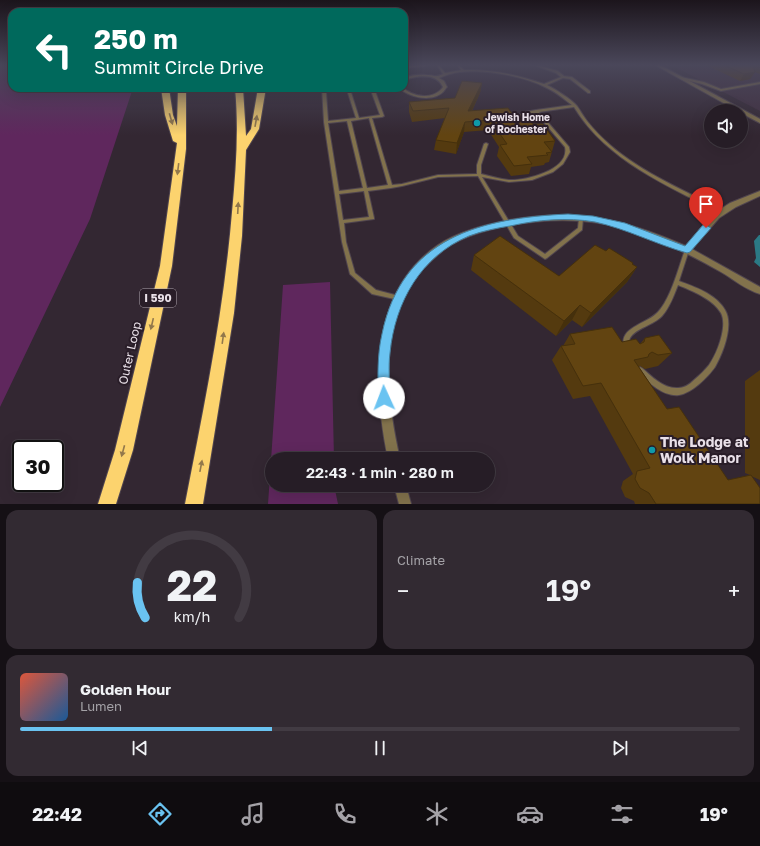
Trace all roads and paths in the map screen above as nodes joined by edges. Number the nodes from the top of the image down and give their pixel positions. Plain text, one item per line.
1 (444, 89) edge
2 (551, 89) edge
3 (584, 89) edge
4 (701, 89) edge
5 (717, 89) edge
6 (732, 89) edge
7 (166, 92) edge
8 (182, 92) edge
9 (239, 92) edge
10 (261, 92) edge
11 (325, 92) edge
12 (350, 92) edge
13 (373, 92) edge
14 (407, 92) edge
15 (589, 92) dead end
16 (575, 106) junction
17 (536, 111) junction
18 (370, 117) junction
19 (358, 119) junction
20 (348, 120) junction
21 (760, 121) edge
22 (326, 122) junction
23 (525, 128) edge
24 (548, 132) edge
25 (554, 132) junction
26 (486, 144) dead end
27 (181, 149) junction
28 (241, 151) junction
29 (479, 175) junction
30 (391, 187) junction
31 (365, 190) junction
32 (337, 193) junction
33 (760, 193) edge
34 (722, 212) junction
35 (581, 218) junction
36 (342, 222) junction
37 (508, 223) junction
38 (687, 250) junction
39 (677, 282) junction
40 (760, 291) edge
41 (399, 298) junction
42 (629, 352) edge
43 (640, 370) edge
44 (393, 452) edge
45 (402, 492) edge
46 (107, 504) edge
47 (194, 504) edge
48 (405, 504) edge

1 - 14 lane
2 - 16 lane
3 - 15 lane
4 - 21 street
5 - 6 lane
7 -> 27 highway
8 - 27 highway, Outer Loop / I 590
9 - 28 highway
28 -> 10 highway
11 - 22 lane
12 - 19 lane
13 - 18 lane
16 - 17 lane
16 - 34 lane
17 - 23 lane
17 - 25 lane
18 - 19 lane
18 - 30 lane
19 - 20 lane
20 - 22 lane
20 - 31 lane
22 - 32 lane
24 - 25 lane
25 - 29 lane
26 - 29 lane
27 -> 46 highway, Outer Loop / I 590
47 -> 28 highway
29 - 30 lane
29 - 37 lane
30 - 31 lane
31 - 32 lane
31 - 36 lane
32 - 36 lane
33 - 34 street
34 - 38 street
35 - 37 street
35 - 37 lane
35 - 38 street
36 - 41 lane
37 - 41 street
38 - 39 lane
38 - 40 street
39 - 42 lane
39 - 43 lane
41 - 44 street
45 - 48 street

